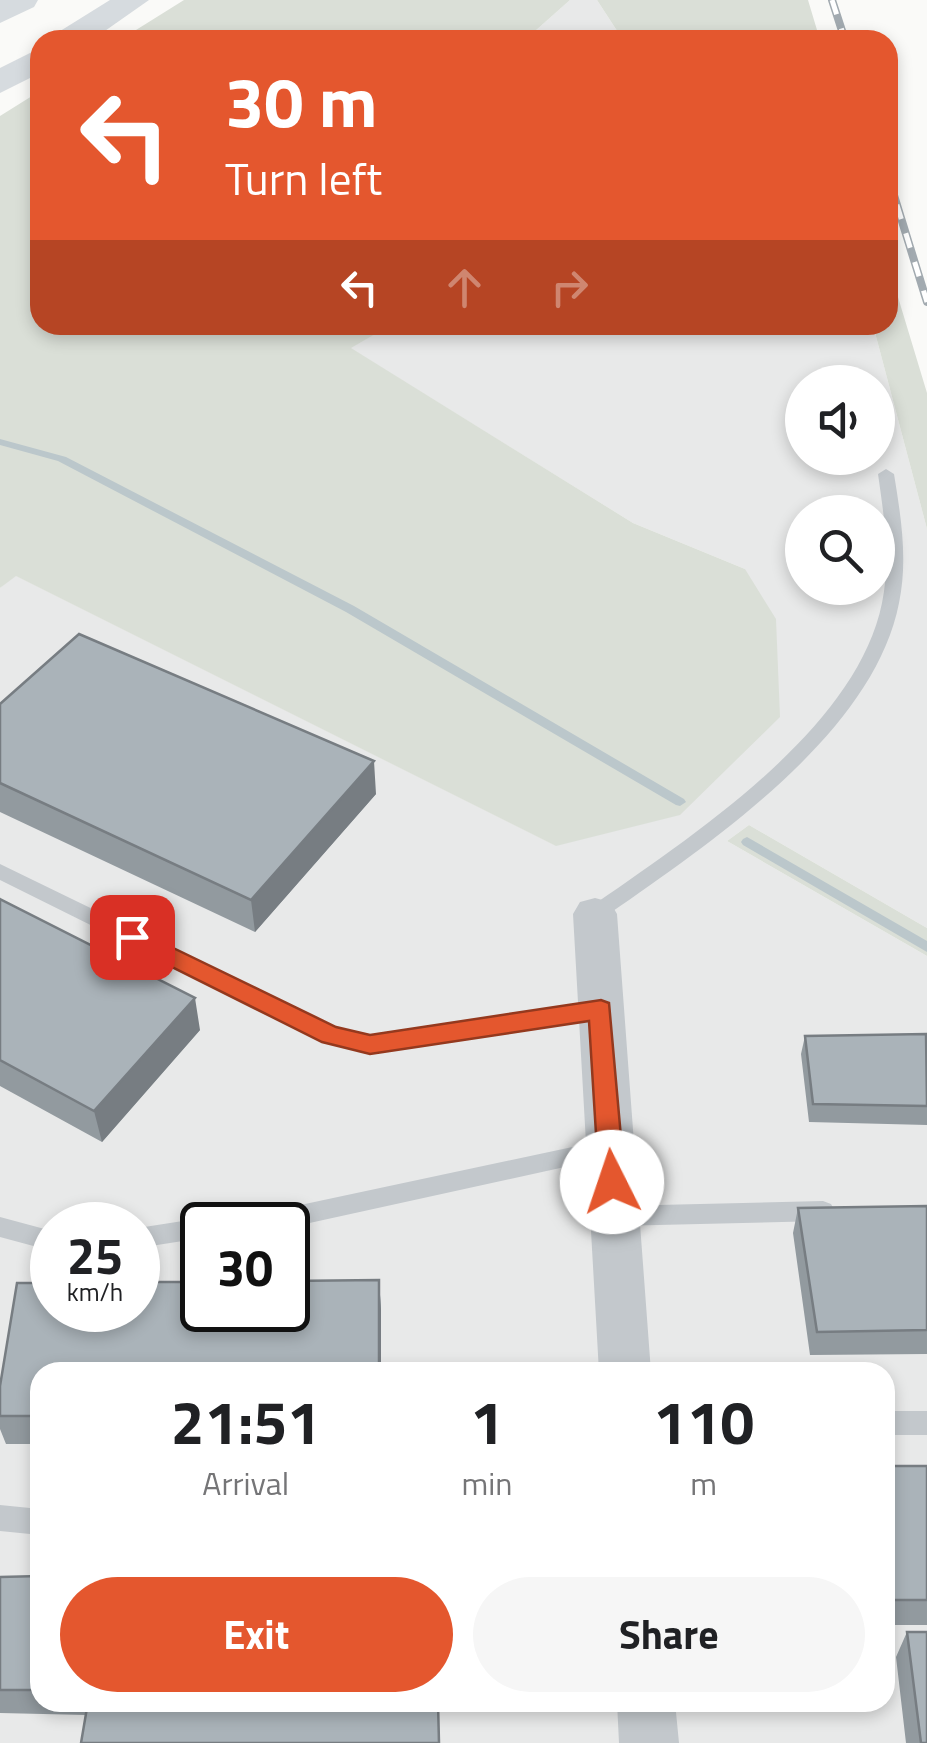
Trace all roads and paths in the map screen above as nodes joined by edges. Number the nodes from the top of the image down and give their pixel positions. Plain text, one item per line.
1 (22, 0) edge
2 (134, 0) edge
3 (0, 13) edge
4 (85, 30) edge
5 (30, 64) edge
6 (0, 82) edge
7 (886, 475) edge
8 (0, 871) edge
9 (594, 914) joint
10 (601, 1010) junction
11 (610, 1148) junction
12 (847, 1212) edge
13 (310, 1213) edge
14 (615, 1216) junction
15 (0, 1227) edge
16 (30, 1235) edge
17 (624, 1362) edge
18 (927, 1422) edge
19 (895, 1424) edge
20 (0, 1518) edge
21 (30, 1521) edge
22 (647, 1712) edge
23 (649, 1743) edge

1 - 3 highway
2 - 4 highway
5 - 6 highway
7 - 9 lane
8 - 10 lane
9 - 10 street
10 - 11 street
11 - 13 lane
11 - 14 street
12 - 14 lane
14 - 17 street
15 - 16 lane
18 - 19 lane
20 - 21 lane
22 - 23 street

